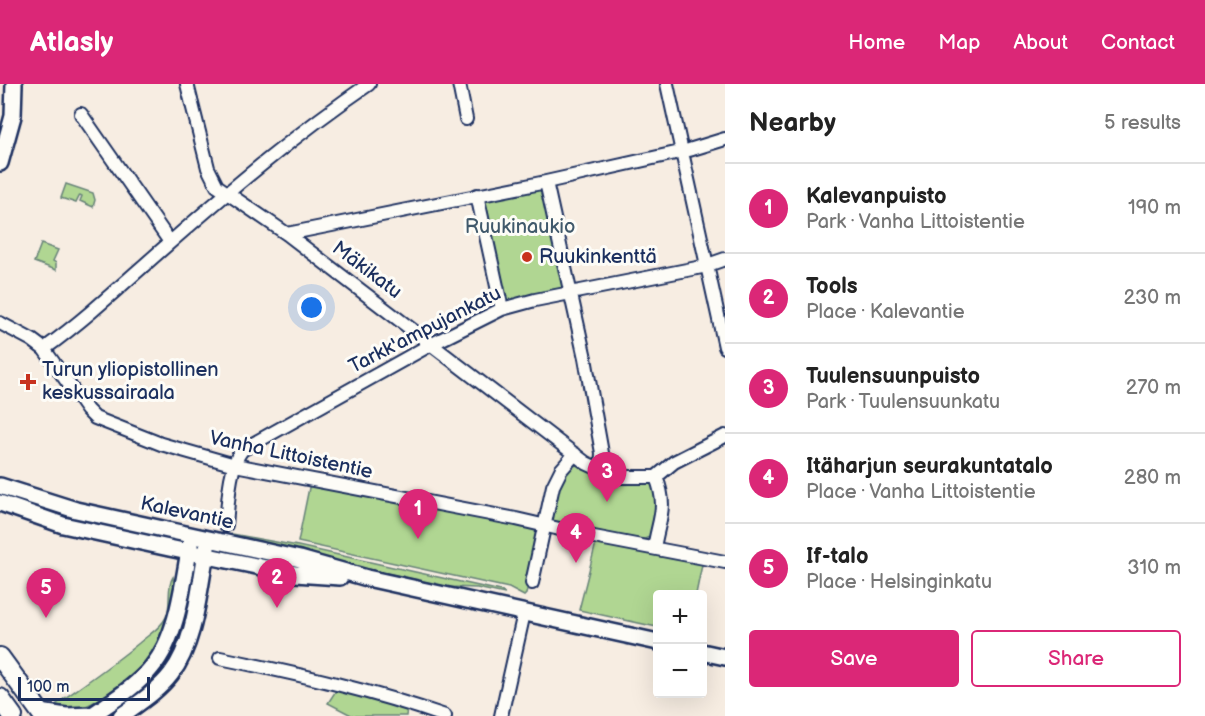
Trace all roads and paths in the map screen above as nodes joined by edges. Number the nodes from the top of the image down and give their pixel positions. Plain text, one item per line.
1 (15, 84) edge
2 (187, 84) edge
3 (369, 84) edge
4 (459, 84) edge
5 (666, 84) edge
6 (81, 114) dead end
7 (466, 119) dead end
8 (725, 139) edge
9 (682, 152) junction
10 (0, 163) edge
11 (546, 182) junction
12 (226, 193) junction
13 (477, 195) junction
14 (287, 234) junction
15 (170, 242) junction
16 (725, 259) edge
17 (708, 265) junction
18 (570, 293) junction
19 (502, 309) junction
20 (0, 323) edge
21 (430, 345) junction
22 (725, 347) edge
23 (44, 349) junction
24 (725, 436) edge
25 (575, 454) junction
26 (235, 465) junction
27 (601, 472) junction
28 (656, 477) junction
29 (0, 486) edge
30 (0, 503) edge
31 (226, 525) dead end
32 (544, 525) junction
33 (192, 536) junction
34 (209, 539) junction
35 (654, 548) junction
36 (189, 552) junction
37 (206, 556) junction
38 (725, 562) edge
39 (367, 578) junction
40 (532, 583) dead end
41 (524, 613) junction
42 (653, 641) edge
43 (707, 653) edge
44 (0, 657) edge
45 (725, 657) edge
46 (220, 658) dead end
47 (0, 698) edge
48 (41, 714) edge
49 (13, 716) edge
50 (92, 716) edge
51 (121, 716) edge
52 (446, 716) edge
53 (501, 716) edge

1 - 10 main road
2 - 12 street, Mäkikatu
3 - 12 street
4 - 7 street
5 - 9 street
6 - 15 street
8 - 9 street
9 - 11 street
9 - 17 street
11 - 13 street
11 - 18 street
12 - 14 street, Mäkikatu
12 - 15 street
13 - 14 street
13 - 19 street
14 - 21 street, Mäkikatu
15 - 23 street
16 - 17 street, Tarkk'ampujankatu
17 - 18 street, Tarkk'ampujankatu
17 - 22 street
18 - 19 street, Tarkk'ampujankatu
18 - 27 street
19 - 21 street, Tarkk'ampujankatu
20 - 23 street, Vanha Littoistentie
21 - 25 street, Mäkikatu
21 - 26 street, Tarkk'ampujankatu
23 - 26 street, Vanha Littoistentie
24 - 28 street
25 - 27 street, Mäkikatu
25 - 32 street
26 - 31 street
26 - 32 street, Vanha Littoistentie
27 - 28 street
28 - 35 street
29 - 33 main road, Kalevantie
30 - 36 main road, Kalevantie
32 - 35 street, Vanha Littoistentie
32 - 40 street
33 - 34 main road, Kalevantie
33 - 36 main road
34 - 37 main road
34 - 39 main road, Kalevantie
35 - 38 street, Vanha Littoistentie
36 - 37 main road, Kalevantie
36 - 50 main road
37 - 39 main road, Kalevantie
37 - 51 main road
39 - 41 main road, Kalevantie
41 - 42 main road, Kalevantie
41 - 53 street
43 - 45 main road
44 - 48 highway
46 - 52 street
47 - 49 highway
48 - 50 main road

